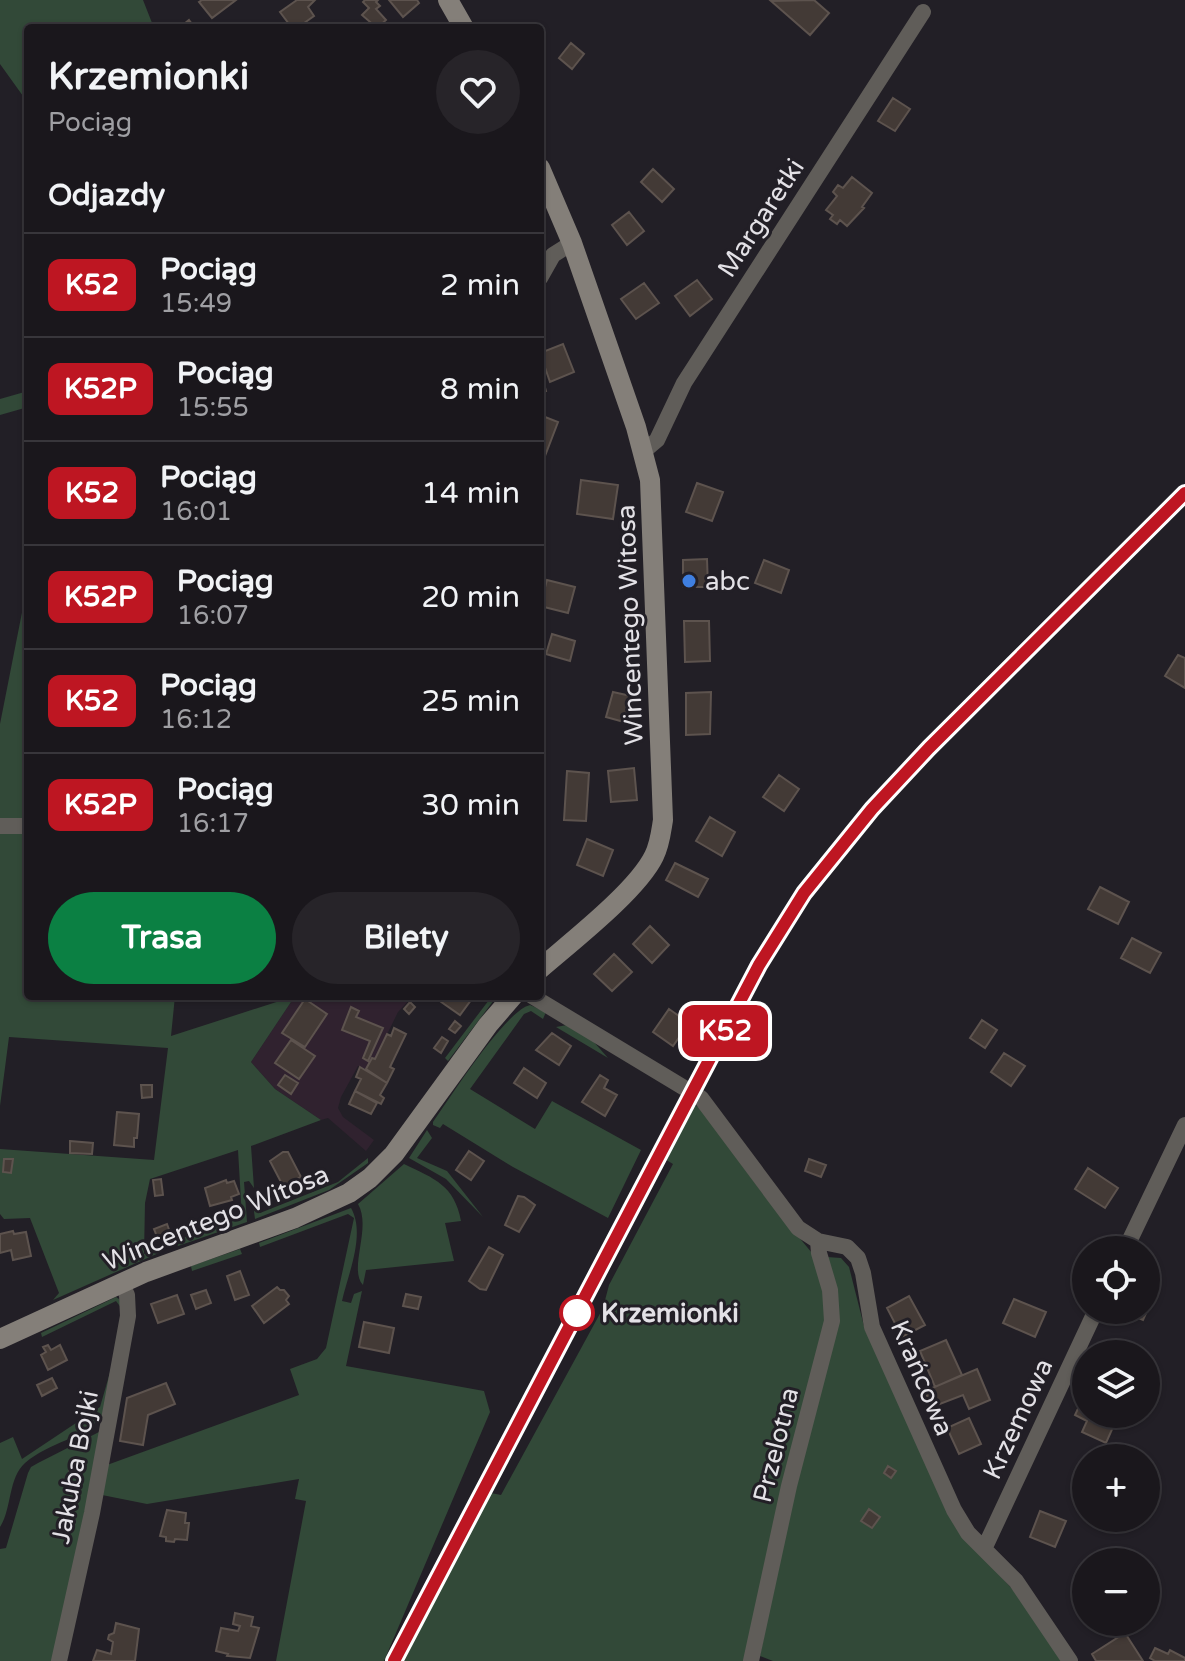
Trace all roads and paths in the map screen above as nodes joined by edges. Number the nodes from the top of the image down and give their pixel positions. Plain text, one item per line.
1 (448, 0) edge
2 (923, 12) dead end
3 (462, 24) edge
4 (544, 177) edge
5 (572, 243) junction
6 (544, 271) edge
7 (644, 451) junction
8 (0, 826) edge
9 (24, 826) edge
10 (544, 965) edge
11 (510, 1000) edge
12 (539, 1000) edge
13 (1185, 1125) edge
14 (1132, 1236) edge
15 (818, 1241) junction
16 (121, 1282) junction
17 (1089, 1324) edge
18 (0, 1339) edge
19 (984, 1549) junction
20 (59, 1661) edge
21 (751, 1661) edge
22 (1070, 1661) edge

1 - 3 street
2 - 7 street, Margaretki
4 - 5 street
5 - 6 street
5 - 7 street, Wincentego Witosa
7 - 10 street, Wincentego Witosa
8 - 9 street
11 - 16 street, Wincentego Witosa
12 - 15 street, Krańcowa
13 - 14 street
15 - 19 street, Krańcowa
15 - 21 street, Przelotna
16 - 18 street, Wincentego Witosa
16 - 20 street, Jakuba Bojki
17 - 19 street, Krzemowa
19 - 22 street, Krańcowa

